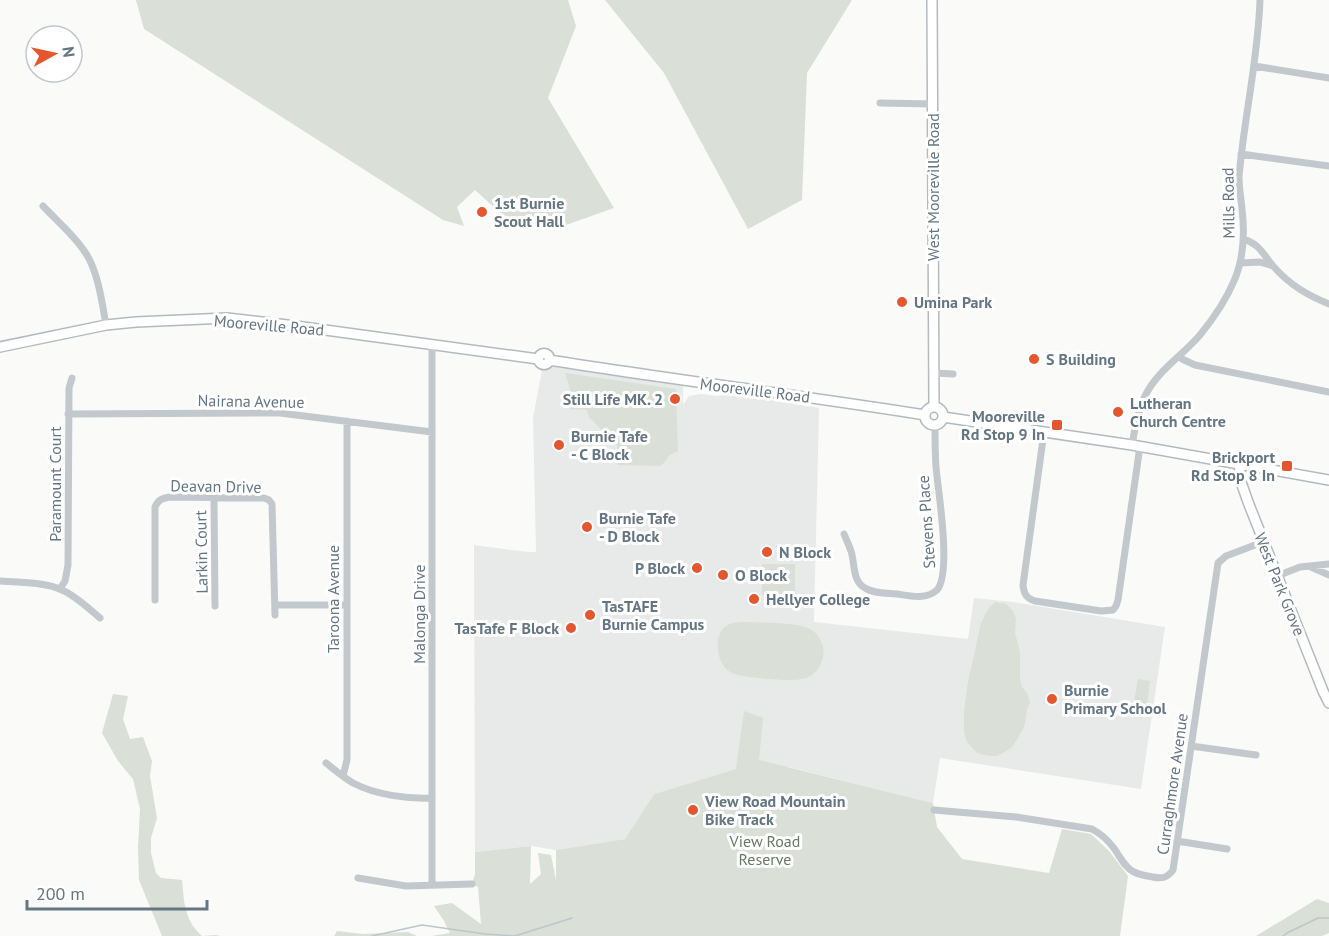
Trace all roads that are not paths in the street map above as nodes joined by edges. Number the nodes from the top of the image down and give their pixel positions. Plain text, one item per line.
1 (932, 0) edge
2 (1260, 0) edge
3 (1254, 66) junction
4 (1329, 78) edge
5 (880, 103) dead end
6 (933, 104) junction
7 (1241, 153) junction
8 (1329, 166) edge
9 (43, 206) dead end
10 (1244, 239) junction
11 (1240, 263) junction
12 (1273, 266) junction
13 (1329, 304) edge
14 (106, 325) junction
15 (432, 344) junction
16 (0, 346) edge
17 (1179, 356) junction
18 (934, 373) junction
19 (953, 374) dead end
20 (72, 378) dead end
21 (1329, 392) edge
22 (934, 406) junction
23 (68, 414) junction
24 (925, 415) junction
25 (943, 417) junction
26 (346, 421) junction
27 (935, 425) junction
28 (432, 432) junction
29 (1044, 432) junction
30 (1136, 446) junction
31 (1239, 463) junction
32 (1329, 480) edge
33 (214, 498) junction
34 (844, 534) dead end
35 (1263, 542) junction
36 (1329, 564) edge
37 (1309, 566) junction
38 (1329, 575) edge
39 (1277, 576) junction
40 (0, 581) edge
41 (60, 589) junction
42 (155, 600) dead end
43 (275, 605) junction
44 (346, 605) junction
45 (215, 606) dead end
46 (275, 615) dead end
47 (100, 618) dead end
48 (1329, 703) edge
49 (1191, 746) junction
50 (1256, 754) dead end
51 (326, 763) dead end
52 (343, 776) junction
53 (432, 798) junction
54 (934, 810) dead end
55 (1177, 841) junction
56 (1227, 849) dead end
57 (358, 878) dead end
58 (472, 884) dead end
59 (432, 885) junction

1 - 6 main road, West Mooreville Road
2 - 3 street, Mills Road
3 - 4 street
3 - 7 street, Mills Road
5 - 6 street
6 - 18 main road, West Mooreville Road
7 - 8 street
7 - 10 street, Mills Road
9 - 14 street
10 - 11 street, Mills Road
10 - 12 street
11 - 12 street
11 - 17 street, Mills Road
12 - 13 street
14 - 15 main road, Mooreville Road
14 - 16 main road, Mooreville Road
15 - 24 main road, Mooreville Road
15 - 28 street, Malonga Drive
17 - 21 street
17 - 30 street, Mills Road
18 - 19 street
18 - 22 main road, West Mooreville Road
20 - 23 street, Paramount Court
22 - 24 main road
22 - 25 main road
23 - 26 street, Nairana Avenue
23 - 41 street, Paramount Court
24 - 27 main road
25 - 27 main road
25 - 29 main road
26 - 28 street, Nairana Avenue
26 - 44 street, Taroona Avenue
27 - 34 street, Stevens Place
28 - 53 street, Malonga Drive
29 - 30 main road
29 - 30 street, Mills Road
30 - 31 main road
31 - 32 main road
31 - 35 main road, West Park Grove
33 - 42 street, Deavan Drive
33 - 43 street, Deavan Drive
33 - 45 street, Larkin Court
35 - 39 main road, West Park Grove
35 - 49 street, Curraghmore Avenue
36 - 37 street
37 - 38 street
37 - 39 street
39 - 48 main road, West Park Grove
40 - 41 street
41 - 47 street
43 - 44 street
43 - 46 street, Deavan Drive
44 - 52 street, Taroona Avenue
49 - 50 street
49 - 55 street, Curraghmore Avenue
51 - 52 street
52 - 53 street
53 - 59 street, Malonga Drive
54 - 55 street, Curraghmore Avenue
55 - 56 street
57 - 59 street
58 - 59 street

